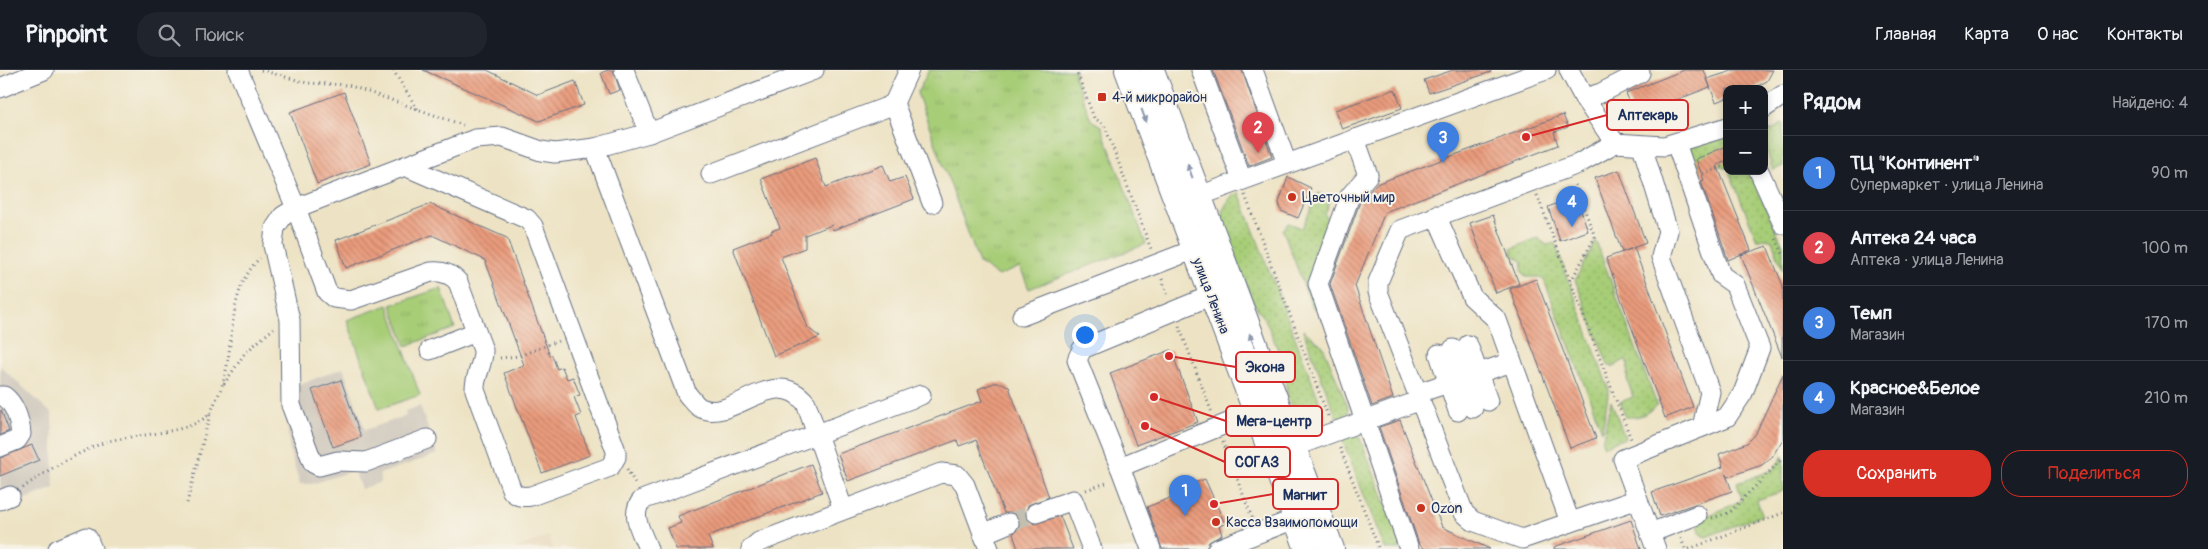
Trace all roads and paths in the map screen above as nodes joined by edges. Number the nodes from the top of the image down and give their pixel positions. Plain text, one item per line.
1 (44, 70) edge
2 (220, 70) edge
3 (261, 70) edge
4 (393, 70) edge
5 (624, 70) edge
6 (814, 70) edge
7 (909, 70) edge
8 (1127, 70) edge
9 (1152, 70) edge
10 (1200, 70) edge
11 (1253, 70) edge
12 (1546, 70) edge
13 (1569, 70) edge
14 (1642, 71) edge
15 (238, 74) edge
16 (0, 88) edge
17 (1783, 95) edge
18 (1584, 98) junction
19 (894, 103) junction
20 (1768, 105) edge
21 (418, 111) junction
22 (468, 127) dead end
23 (1723, 128) edge
24 (649, 133) junction
25 (1355, 139) junction
26 (1615, 143) junction
27 (1676, 143) junction
28 (1642, 146) junction
29 (595, 148) junction
30 (1287, 164) junction
31 (405, 166) junction
32 (1723, 166) edge
33 (1568, 168) junction
34 (711, 174) dead end
35 (1761, 175) edge
36 (1688, 179) junction
37 (1531, 181) junction
38 (1242, 185) junction
39 (1199, 196) junction
40 (932, 203) dead end
41 (296, 208) junction
42 (1436, 215) junction
43 (1783, 224) edge
44 (273, 245) junction
45 (1204, 245) junction
46 (1571, 281) junction
47 (1210, 296) junction
48 (288, 315) junction
49 (1022, 316) dead end
50 (476, 332) junction
51 (560, 340) dead end
52 (430, 350) dead end
53 (496, 359) dead end
54 (1512, 362) junction
55 (1463, 378) junction
56 (222, 387) junction
57 (921, 395) dead end
58 (0, 396) edge
59 (1425, 402) junction
60 (1255, 412) junction
61 (210, 413) junction
62 (1365, 420) junction
63 (1702, 427) junction
64 (1334, 432) junction
65 (815, 435) junction
66 (427, 439) dead end
67 (0, 447) edge
68 (1293, 447) junction
69 (1637, 454) junction
70 (1783, 458) edge
71 (614, 461) junction
72 (1120, 467) junction
73 (5, 498) edge
74 (1638, 499) junction
75 (642, 500) junction
76 (187, 503) dead end
77 (843, 508) junction
78 (1036, 513) tunnel mouth
79 (1783, 513) edge
80 (1701, 518) joint
81 (1295, 519) junction
82 (1570, 522) junction
83 (1009, 524) tunnel mouth
84 (1679, 530) dead end
85 (986, 541) edge
86 (1653, 541) edge
87 (58, 549) edge
88 (92, 549) edge
89 (648, 549) edge
90 (751, 549) edge
91 (1092, 549) edge
92 (1151, 549) edge
93 (1217, 549) edge
94 (1306, 549) edge
95 (1332, 549) edge
96 (1379, 549) edge
97 (1409, 549) edge
98 (1685, 549) edge
99 (1689, 549) edge

1 - 16 lane
2 - 15 lane
3 - 21 path
4 - 21 path
5 - 24 lane
6 - 24 lane
7 - 19 lane
8 -> 45 main road, улица Ленина
39 -> 9 main road, улица Ленина
10 - 38 lane
11 - 30 lane
12 - 25 lane
13 - 18 lane
14 - 18 lane
15 - 41 lane
17 - 20 lane
18 - 26 lane
19 - 34 lane
19 - 40 lane
21 - 22 path
23 - 27 lane
24 - 29 lane
25 - 30 lane
25 - 62 lane
26 - 28 lane
26 - 33 lane
27 - 28 lane
27 - 36 lane
28 - 63 lane
29 - 31 lane
29 - 65 lane
30 - 38 lane
31 - 41 lane
31 - 71 lane
32 - 36 path
33 - 37 lane
33 - 46 path
35 - 43 lane
36 - 63 lane
37 - 42 lane
37 - 46 path
38 - 39 lane
38 - 64 path
39 - 45 main road, улица Ленина
41 - 44 lane
41 - 50 lane
42 - 54 lane
42 - 59 lane
44 - 48 lane
44 - 56 path
45 - 47 main road, улица Ленина
45 - 49 lane
68 -> 45 main road, улица Ленина
46 - 69 path
47 - 60 main road, улица Ленина
47 - 72 lane
48 - 56 path
48 - 66 lane
50 - 52 lane
50 - 71 lane
51 - 53 path
54 - 55 lane
54 - 82 lane
55 - 55 lane
55 - 55 lane
55 - 59 lane
56 - 61 path
57 - 65 lane
58 - 67 lane
59 - 62 lane
59 - 82 lane
60 - 72 lane
60 - 81 main road, улица Ленина
61 - 73 path
61 - 76 path
62 - 64 lane
62 - 97 lane
63 - 69 lane
64 - 68 lane
64 - 96 path
65 - 75 lane
65 - 77 lane
68 - 95 main road, улица Ленина
69 - 74 lane
70 - 80 path
71 - 75 path
72 - 92 lane
74 - 82 lane
74 - 86 lane
75 - 89 lane
77 - 85 lane
77 - 90 lane
78 - 91 lane
79 - 99 path
80 - 86 lane
81 - 93 lane
81 - 94 main road, улица Ленина
83 - 85 lane
84 - 98 path
87 - 88 lane

